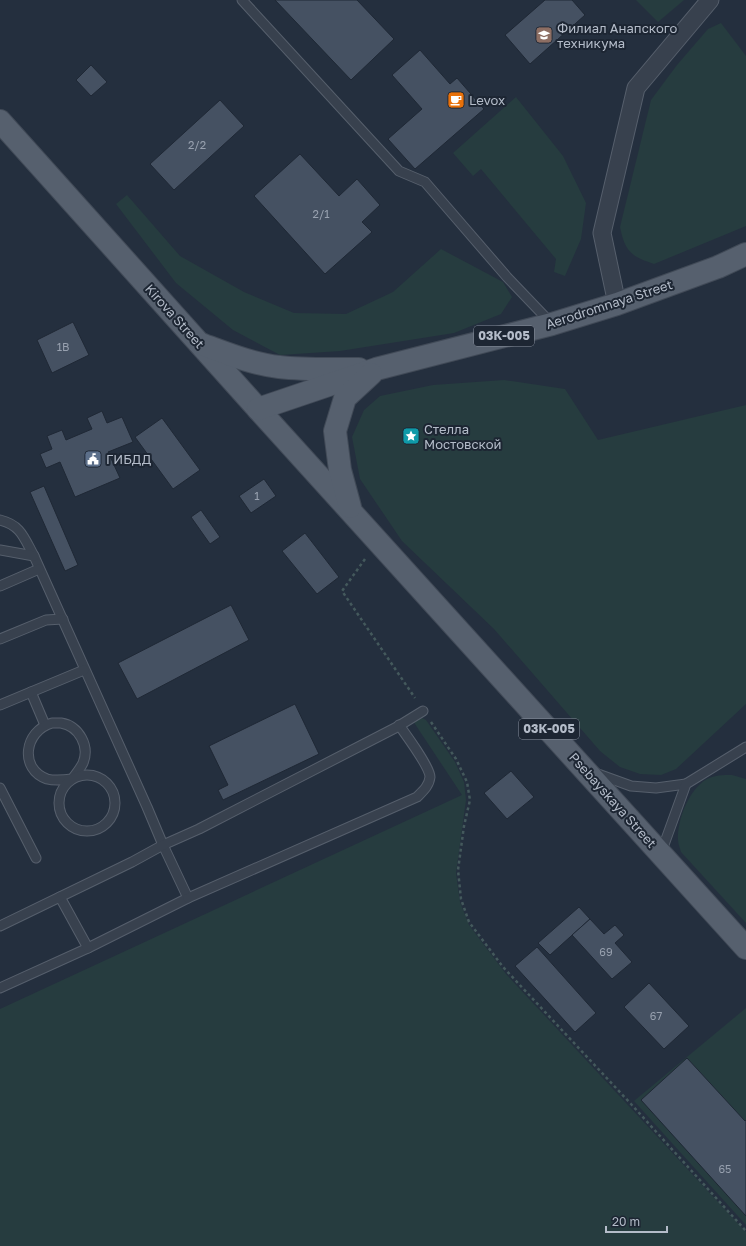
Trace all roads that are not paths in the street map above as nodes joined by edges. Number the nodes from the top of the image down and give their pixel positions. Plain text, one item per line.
1 (242, 0) edge
2 (710, 0) edge
3 (0, 121) edge
4 (746, 254) edge
5 (617, 304) junction
6 (552, 324) junction
7 (199, 343) junction
8 (376, 369) junction
9 (258, 409) junction
10 (350, 510) junction
11 (0, 520) edge
12 (0, 550) edge
13 (34, 556) junction
14 (39, 569) junction
15 (0, 586) edge
16 (63, 619) junction
17 (0, 639) edge
18 (84, 670) junction
19 (31, 692) junction
20 (0, 705) edge
21 (423, 711) road end
22 (45, 725) junction
23 (400, 725) junction
24 (746, 747) edge
25 (586, 770) junction
26 (72, 779) junction
27 (686, 784) junction
28 (0, 788) edge
29 (163, 845) junction
30 (661, 853) junction
31 (36, 858) dead end
32 (60, 897) junction
33 (188, 898) junction
34 (0, 926) edge
35 (745, 945) edge
36 (88, 948) junction
37 (0, 988) edge

1 - 6 lane
2 - 5 street
3 - 7 main road, Kirova Street
4 - 5 main road, Aerodromnaya Street / 03К-005
5 - 6 main road, Aerodromnaya Street / 03К-005
6 - 8 main road, Aerodromnaya Street / 03К-005
7 - 8 main road, Aerodromnaya Street
7 - 9 main road, Kirova Street
8 - 9 main road, Aerodromnaya Street / 03К-005
8 - 10 main road, Aerodromnaya Street / 03К-005
9 - 10 main road, Kirova Street / 03К-005
10 - 25 main road, Psebayskaya Street / 03К-005
11 - 13 lane
12 - 13 lane
13 - 14 lane
14 - 15 lane
14 - 16 lane
16 - 17 lane
16 - 18 lane
18 - 19 lane
18 - 29 lane
19 - 20 lane
19 - 22 lane
21 - 23 lane
22 - 26 lane
22 - 26 lane
23 - 29 lane
23 - 33 lane
24 - 27 lane
25 - 27 lane
25 - 30 main road, Psebayskaya Street / 03К-005
26 - 26 lane
27 - 30 lane
28 - 31 lane
29 - 32 lane
29 - 33 lane
30 - 35 main road, Psebayskaya Street / 03К-005
32 - 34 lane
32 - 36 lane
33 - 36 lane
36 - 37 lane

